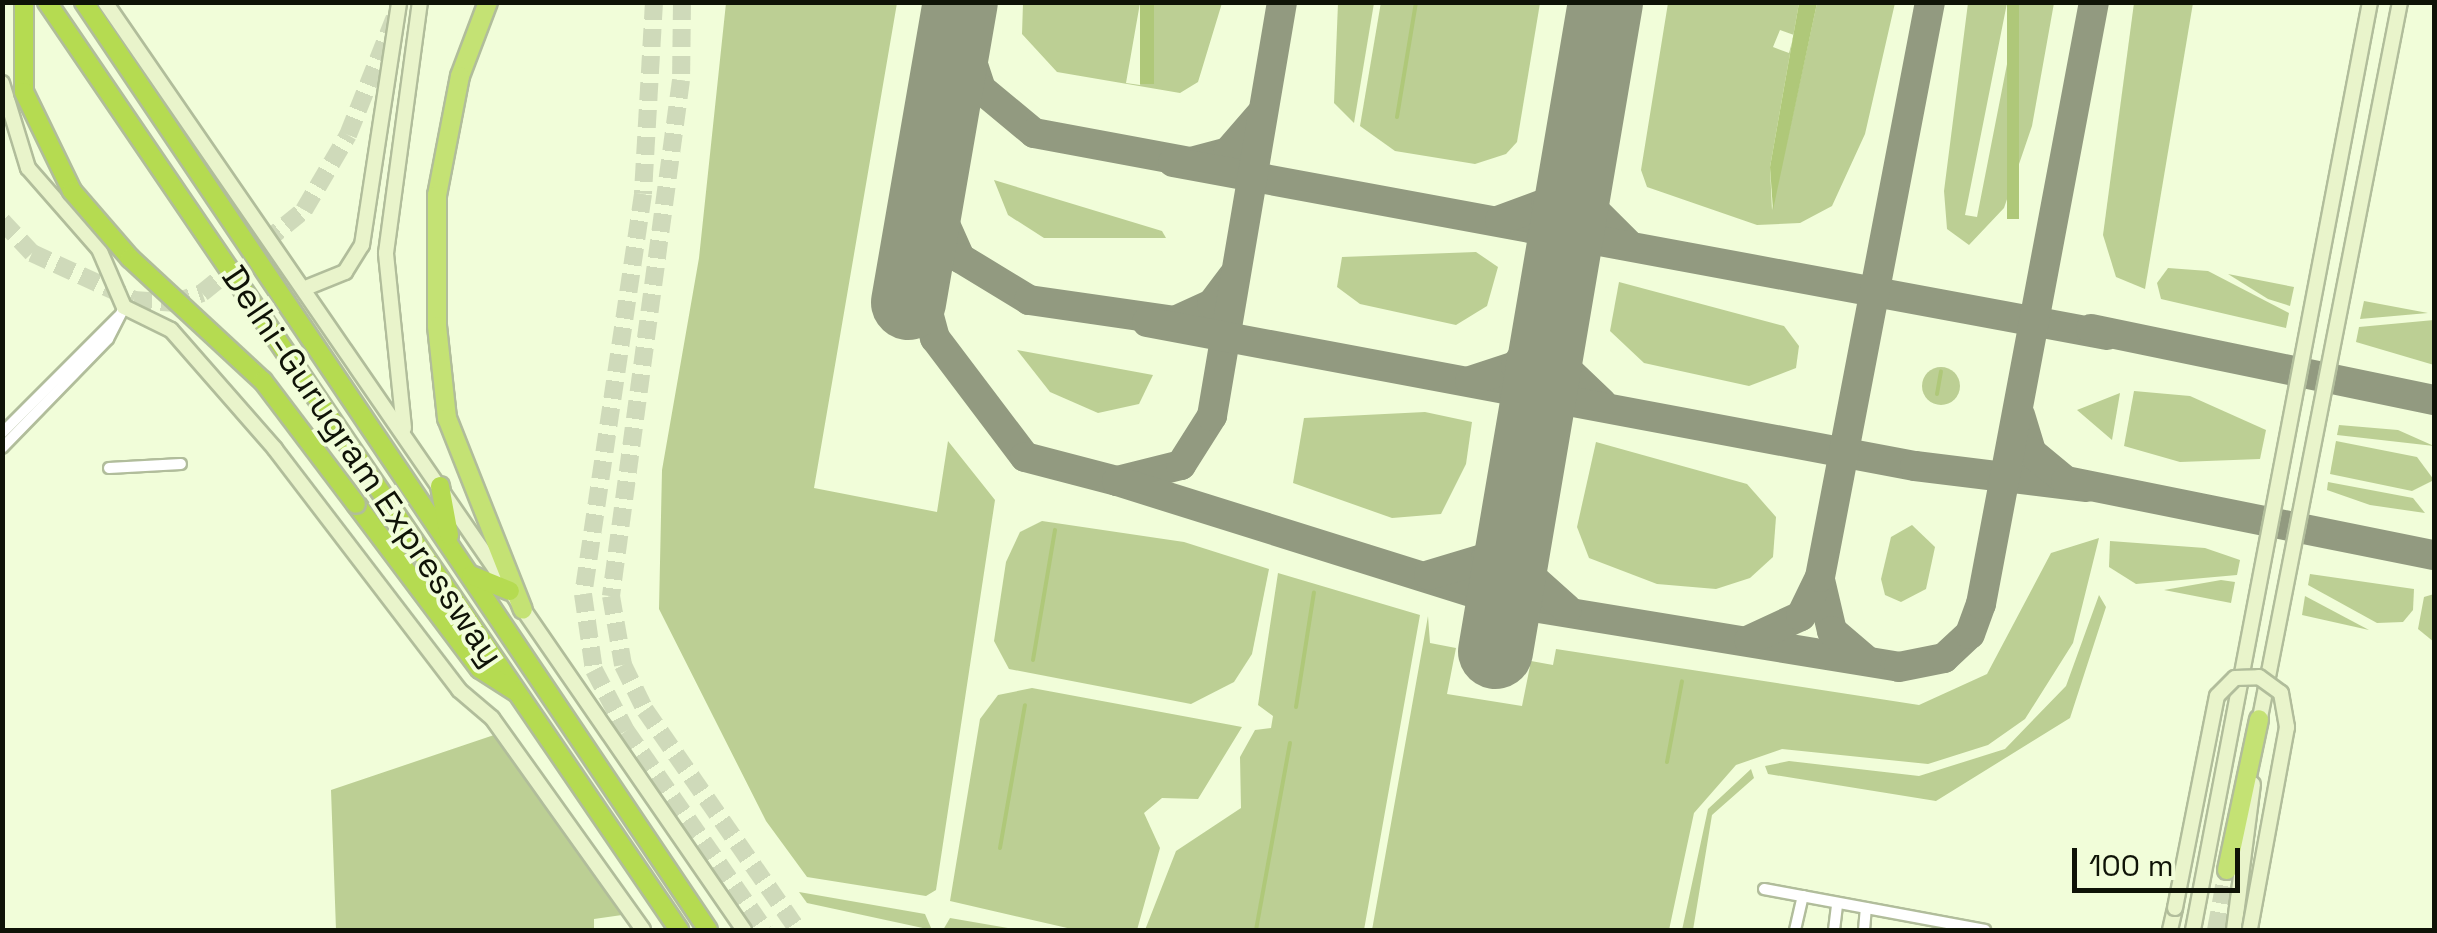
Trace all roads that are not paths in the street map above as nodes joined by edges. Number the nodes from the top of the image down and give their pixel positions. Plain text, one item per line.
1 (24, 2) edge
2 (47, 2) edge
3 (84, 2) edge
4 (105, 2) edge
5 (398, 2) edge
6 (420, 2) edge
7 (488, 2) edge
8 (2370, 2) edge
9 (2400, 2) edge
10 (2, 83) edge
11 (308, 287) junction
12 (122, 312) junction
13 (2, 434) edge
14 (406, 436) junction
15 (2, 448) edge
16 (181, 464) dead end
17 (109, 468) dead end
18 (440, 486) junction
19 (450, 542) junction
20 (471, 574) junction
21 (510, 590) junction
22 (524, 610) junction
23 (518, 648) junction
24 (516, 692) junction
25 (2259, 719) junction
26 (2227, 870) tunnel mouth
27 (1764, 889) dead end
28 (1803, 896) junction
29 (1837, 904) junction
30 (1866, 908) junction
31 (643, 930) edge
32 (678, 930) edge
33 (708, 930) edge
34 (744, 930) edge
35 (1796, 930) edge
36 (1834, 930) edge
37 (1864, 930) edge
38 (1984, 930) edge
39 (2170, 930) edge
40 (2193, 930) edge
41 (2234, 930) edge
42 (2250, 930) edge

1 - 24 highway, bridge
2 - 24 highway, Delhi-Gurugram Expressway
3 - 19 highway, Delhi-Gurugram Expressway
4 - 11 main road
5 - 11 main road
6 - 14 main road
7 - 22 highway
8 - 40 main road
9 - 25 main road
10 - 12 main road
11 - 14 main road
12 - 13 street
12 - 15 street
12 - 31 main road
14 - 18 main road
16 - 17 street
18 - 19 highway
18 - 21 main road
19 - 20 highway, Delhi-Gurugram Expressway
20 - 21 highway
20 - 23 highway, Delhi-Gurugram Expressway
21 - 22 main road
22 - 23 main road
22 - 34 main road
23 - 33 highway, Delhi-Gurugram Expressway
24 - 32 highway, Delhi-Gurugram Expressway
25 - 26 highway
25 - 41 main road
27 - 28 street
28 - 29 street
28 - 35 street
29 - 30 street
29 - 36 street
30 - 37 street
30 - 38 street
39 - 42 main road, bridge

